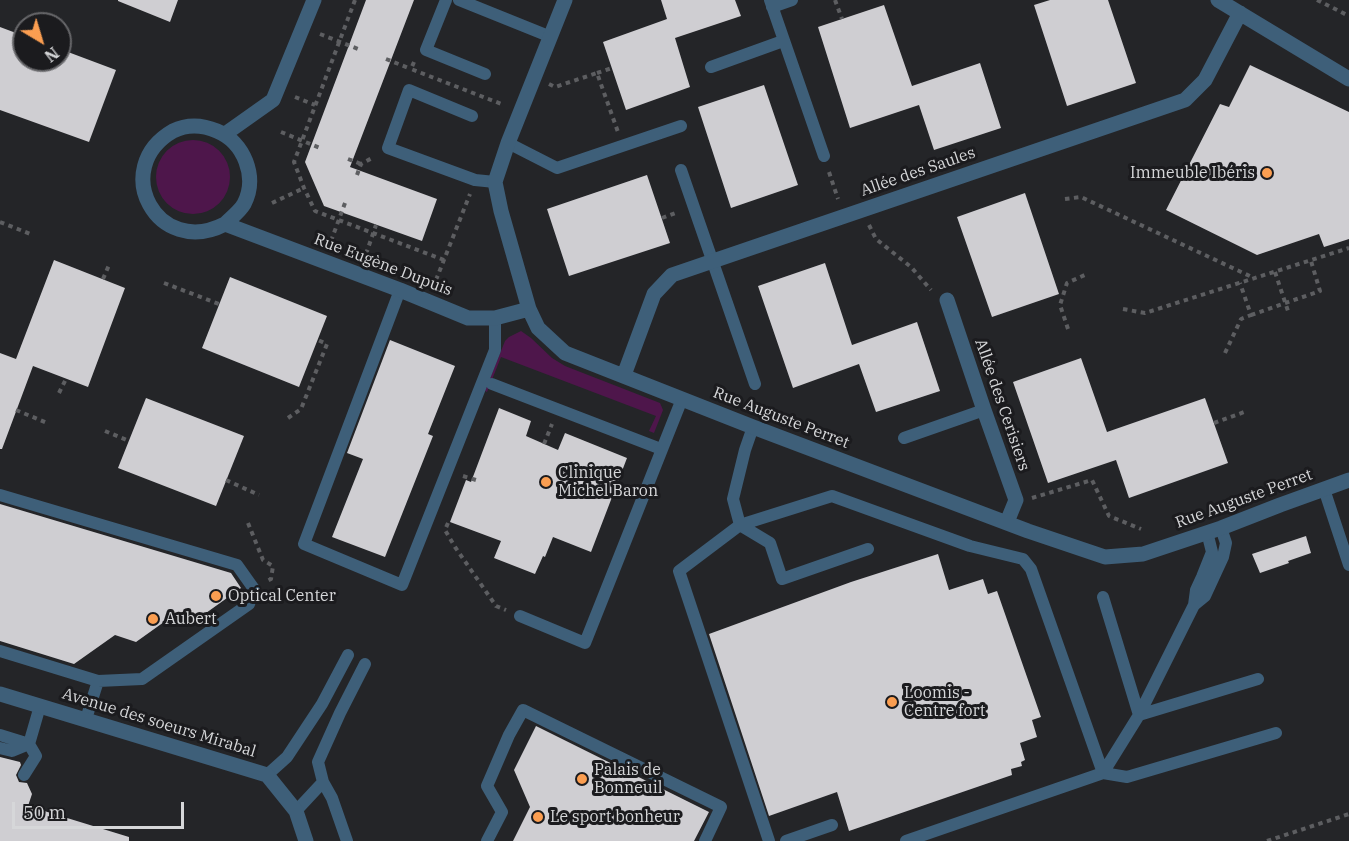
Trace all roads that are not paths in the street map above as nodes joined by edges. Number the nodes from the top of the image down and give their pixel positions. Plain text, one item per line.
1 (314, 0) edge
2 (446, 0) edge
3 (459, 0) edge
4 (565, 0) edge
5 (792, 0) edge
6 (1218, 0) edge
7 (771, 4) edge
8 (1240, 13) junction
9 (551, 37) junction
10 (783, 41) junction
11 (711, 67) dead end
12 (485, 74) dead end
13 (1349, 79) edge
14 (472, 116) dead end
15 (681, 126) dead end
16 (225, 134) junction
17 (508, 143) junction
18 (824, 156) road end
19 (681, 170) dead end
20 (495, 182) junction
21 (225, 224) junction
22 (714, 261) junction
23 (400, 290) junction
24 (948, 303) road end
25 (529, 309) junction
26 (495, 318) junction
27 (624, 375) junction
28 (492, 384) dead end
29 (755, 384) dead end
30 (682, 399) junction
31 (984, 410) junction
32 (753, 427) junction
33 (904, 438) dead end
34 (661, 449) junction
35 (1349, 480) edge
36 (1324, 489) junction
37 (0, 495) edge
38 (1007, 522) junction
39 (740, 525) junction
40 (1214, 530) junction
41 (1346, 543) edge
42 (868, 549) dead end
43 (1349, 565) edge
44 (1103, 597) dead end
45 (520, 616) road end
46 (0, 651) edge
47 (348, 655) dead end
48 (365, 664) dead end
49 (1258, 679) dead end
50 (98, 681) junction
51 (0, 694) edge
52 (40, 706) junction
53 (1139, 715) junction
54 (86, 719) junction
55 (1276, 733) dead end
56 (0, 735) edge
57 (29, 744) junction
58 (0, 748) edge
59 (1103, 773) junction
60 (24, 775) dead end
61 (267, 775) junction
62 (323, 782) junction
63 (296, 811) junction
64 (832, 825) dead end
65 (306, 841) edge
66 (347, 841) edge
67 (487, 841) edge
68 (705, 841) edge
69 (770, 841) edge
70 (786, 841) edge
71 (906, 841) edge

1 - 16 street
2 - 12 lane
3 - 9 lane
4 - 9 street
5 - 7 lane
6 - 8 street
7 - 10 lane
8 - 13 street
8 - 22 street, Allée des Saules
9 - 17 street
10 - 11 lane
10 - 18 lane
14 - 20 lane
15 - 17 lane
16 - 21 street
16 - 21 street
17 - 20 street
19 - 22 lane
20 - 25 street, Rue Auguste Perret
21 - 23 street, Rue Eugène Dupuis
22 - 27 street, Allée des Saules
22 - 29 lane
23 - 26 street, Rue Eugène Dupuis
23 - 26 lane
24 - 31 street, Allée des Cerisiers
25 - 26 street, Rue Eugène Dupuis
25 - 27 street, Rue Auguste Perret
27 - 30 street, Rue Auguste Perret
28 - 34 lane
30 - 32 street, Rue Auguste Perret
30 - 34 lane
31 - 33 lane
31 - 38 street, Allée des Cerisiers
32 - 38 street, Rue Auguste Perret
32 - 39 lane
34 - 45 lane
35 - 36 street, Rue Auguste Perret
36 - 40 street, Rue Auguste Perret
36 - 41 lane
37 - 50 lane
38 - 40 street, Rue Auguste Perret
39 - 42 lane
39 - 59 lane
39 - 69 lane
40 - 53 lane
41 - 43 lane
44 - 53 lane
46 - 50 lane
47 - 61 lane
48 - 62 lane
49 - 53 lane
50 - 54 lane
51 - 52 street, Avenue des soeurs Mirabal
52 - 54 street, Avenue des soeurs Mirabal
52 - 57 lane
53 - 59 lane
54 - 61 street, Avenue des soeurs Mirabal
55 - 59 lane
56 - 57 lane
57 - 58 lane
57 - 60 lane
59 - 71 lane
61 - 63 street, Avenue des soeurs Mirabal
62 - 63 lane
62 - 66 lane
63 - 65 street, Avenue des soeurs Mirabal
64 - 70 lane
67 - 68 lane

